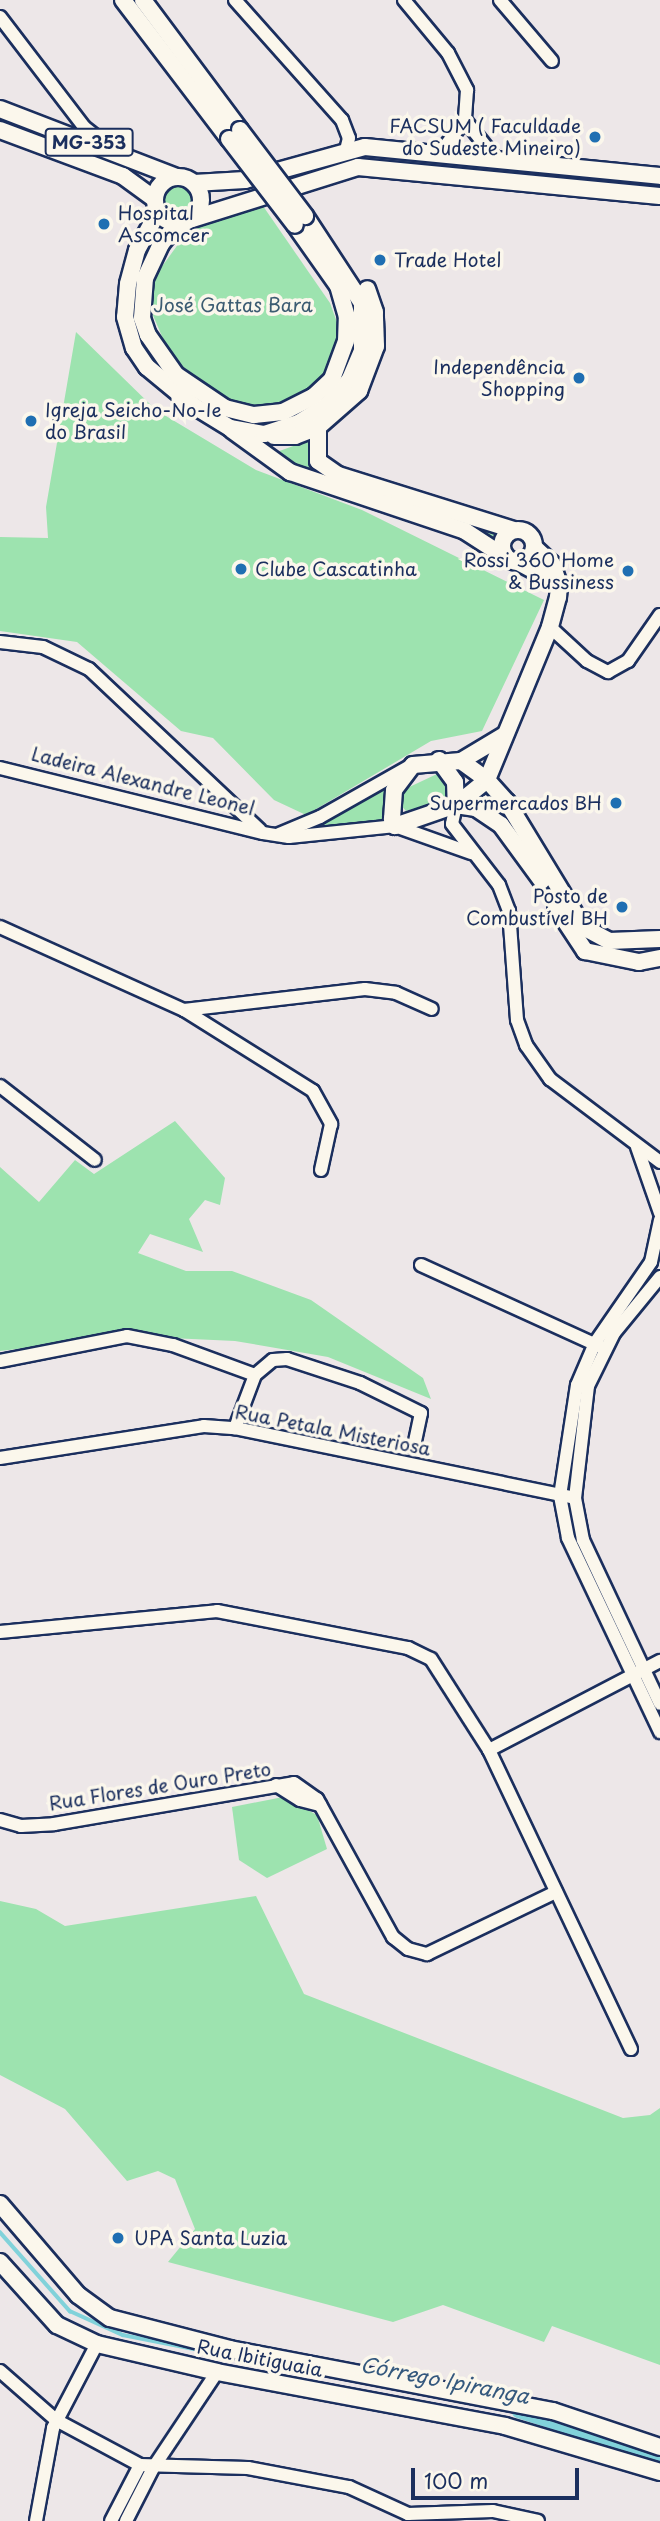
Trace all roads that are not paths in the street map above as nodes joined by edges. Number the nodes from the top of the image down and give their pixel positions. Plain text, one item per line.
1 (123, 0) edge
2 (143, 0) edge
3 (235, 0) edge
4 (404, 0) edge
5 (500, 0) edge
6 (0, 17) edge
7 (552, 61) dead end
8 (0, 109) edge
9 (465, 120) junction
10 (0, 130) edge
11 (234, 135) junction
12 (346, 150) junction
13 (114, 151) junction
14 (440, 153) junction
15 (496, 159) junction
16 (660, 176) edge
17 (176, 177) junction
18 (194, 183) junction
19 (660, 196) edge
20 (157, 206) junction
21 (185, 221) junction
22 (300, 221) junction
23 (317, 233) junction
24 (318, 427) junction
25 (230, 428) junction
26 (264, 434) junction
27 (513, 530) junction
28 (534, 547) junction
29 (511, 559) junction
30 (559, 584) junction
31 (660, 615) edge
32 (550, 627) junction
33 (0, 642) edge
34 (505, 734) junction
35 (498, 755) junction
36 (439, 760) junction
37 (461, 761) junction
38 (414, 765) junction
39 (0, 768) edge
40 (487, 780) junction
41 (507, 802) junction
42 (456, 805) junction
43 (395, 825) junction
44 (269, 834) junction
45 (471, 853) junction
46 (0, 928) edge
47 (660, 939) edge
48 (660, 958) edge
49 (432, 1009) dead end
50 (184, 1010) junction
51 (0, 1086) edge
52 (634, 1140) junction
53 (94, 1160) dead end
54 (660, 1162) edge
55 (321, 1170) dead end
56 (660, 1212) edge
57 (660, 1220) edge
58 (421, 1265) dead end
59 (660, 1277) edge
60 (599, 1346) junction
61 (0, 1361) edge
62 (255, 1375) junction
63 (235, 1427) junction
64 (414, 1447) dead end
65 (0, 1458) edge
66 (560, 1496) junction
67 (575, 1498) junction
68 (0, 1632) edge
69 (660, 1661) edge
70 (638, 1672) junction
71 (660, 1704) edge
72 (660, 1732) edge
73 (489, 1750) junction
74 (0, 1820) edge
75 (556, 1892) junction
76 (631, 2049) dead end
77 (0, 2204) edge
78 (0, 2262) edge
79 (104, 2330) junction
80 (0, 2371) edge
81 (217, 2372) junction
82 (56, 2420) junction
83 (649, 2445) edge
84 (639, 2462) junction
85 (147, 2466) junction
86 (660, 2472) edge
87 (36, 2521) edge
88 (111, 2521) edge
89 (126, 2521) edge
90 (538, 2521) edge

1 - 11 main road
2 - 11 main road
3 - 12 street
4 - 9 street
5 - 7 street
6 - 13 street
8 - 13 main road, MG-353
9 - 14 street
9 - 15 street
10 - 20 main road, MG-353
11 - 22 main road, bridge
12 - 14 main road, MG-353
12 - 18 main road, MG-353
13 - 17 main road, MG-353
14 - 15 main road, MG-353
15 - 16 main road, MG-353
17 - 18 main road, MG-353
17 - 20 main road
18 - 21 main road
19 - 21 main road
20 - 21 main road, MG-353
20 - 25 main road
21 - 22 main road
22 - 23 main road
23 - 24 main road
23 - 26 main road
24 - 26 main road
24 - 27 main road
25 - 26 main road
25 - 29 main road
27 - 28 main road
27 - 29 main road
28 - 29 main road
28 - 30 main road
29 - 30 main road
30 - 32 main road
31 - 32 street
32 - 34 main road
33 - 44 street
34 - 35 main road
34 - 37 main road
35 - 40 main road
35 - 41 main road
36 - 37 main road, Ladeira Alexandre Leonel
36 - 38 main road, Ladeira Alexandre Leonel
36 - 42 main road
37 - 40 main road
38 - 43 main road
38 - 44 street, Ladeira Alexandre Leonel
39 - 44 street, Ladeira Alexandre Leonel
40 - 41 main road
40 - 42 main road, Ladeira Alexandre Leonel
41 - 47 main road
42 - 43 main road, Ladeira Alexandre Leonel
42 - 45 street
42 - 48 main road
43 - 44 street, Ladeira Alexandre Leonel
43 - 45 street
45 - 52 street
46 - 50 street
49 - 50 street
50 - 55 street
51 - 53 street
52 - 54 street
52 - 56 street
57 - 60 street
58 - 60 street
59 - 60 street
60 - 66 street
60 - 67 street
61 - 62 street
62 - 63 street
62 - 64 street
63 - 65 street, Rua Petala Misteriosa
63 - 66 street, Rua Petala Misteriosa
66 - 67 street, Rua Petala Misteriosa
66 - 70 street
67 - 70 street
68 - 73 street
69 - 70 street
70 - 71 street
70 - 72 street
70 - 73 street
73 - 75 street
74 - 75 street, Rua Flores de Ouro Preto
75 - 76 street
77 - 79 main road
78 - 79 main road
79 - 81 main road, Rua Ibitiguaia
79 - 82 street
79 - 83 main road, Rua Ibitiguaia
80 - 82 street
81 - 84 main road, Rua Ibitiguaia
81 - 85 street
82 - 85 street
82 - 87 street
83 - 84 street
84 - 86 main road, Rua Ibitiguaia
85 - 88 street
85 - 89 street
85 - 90 street

